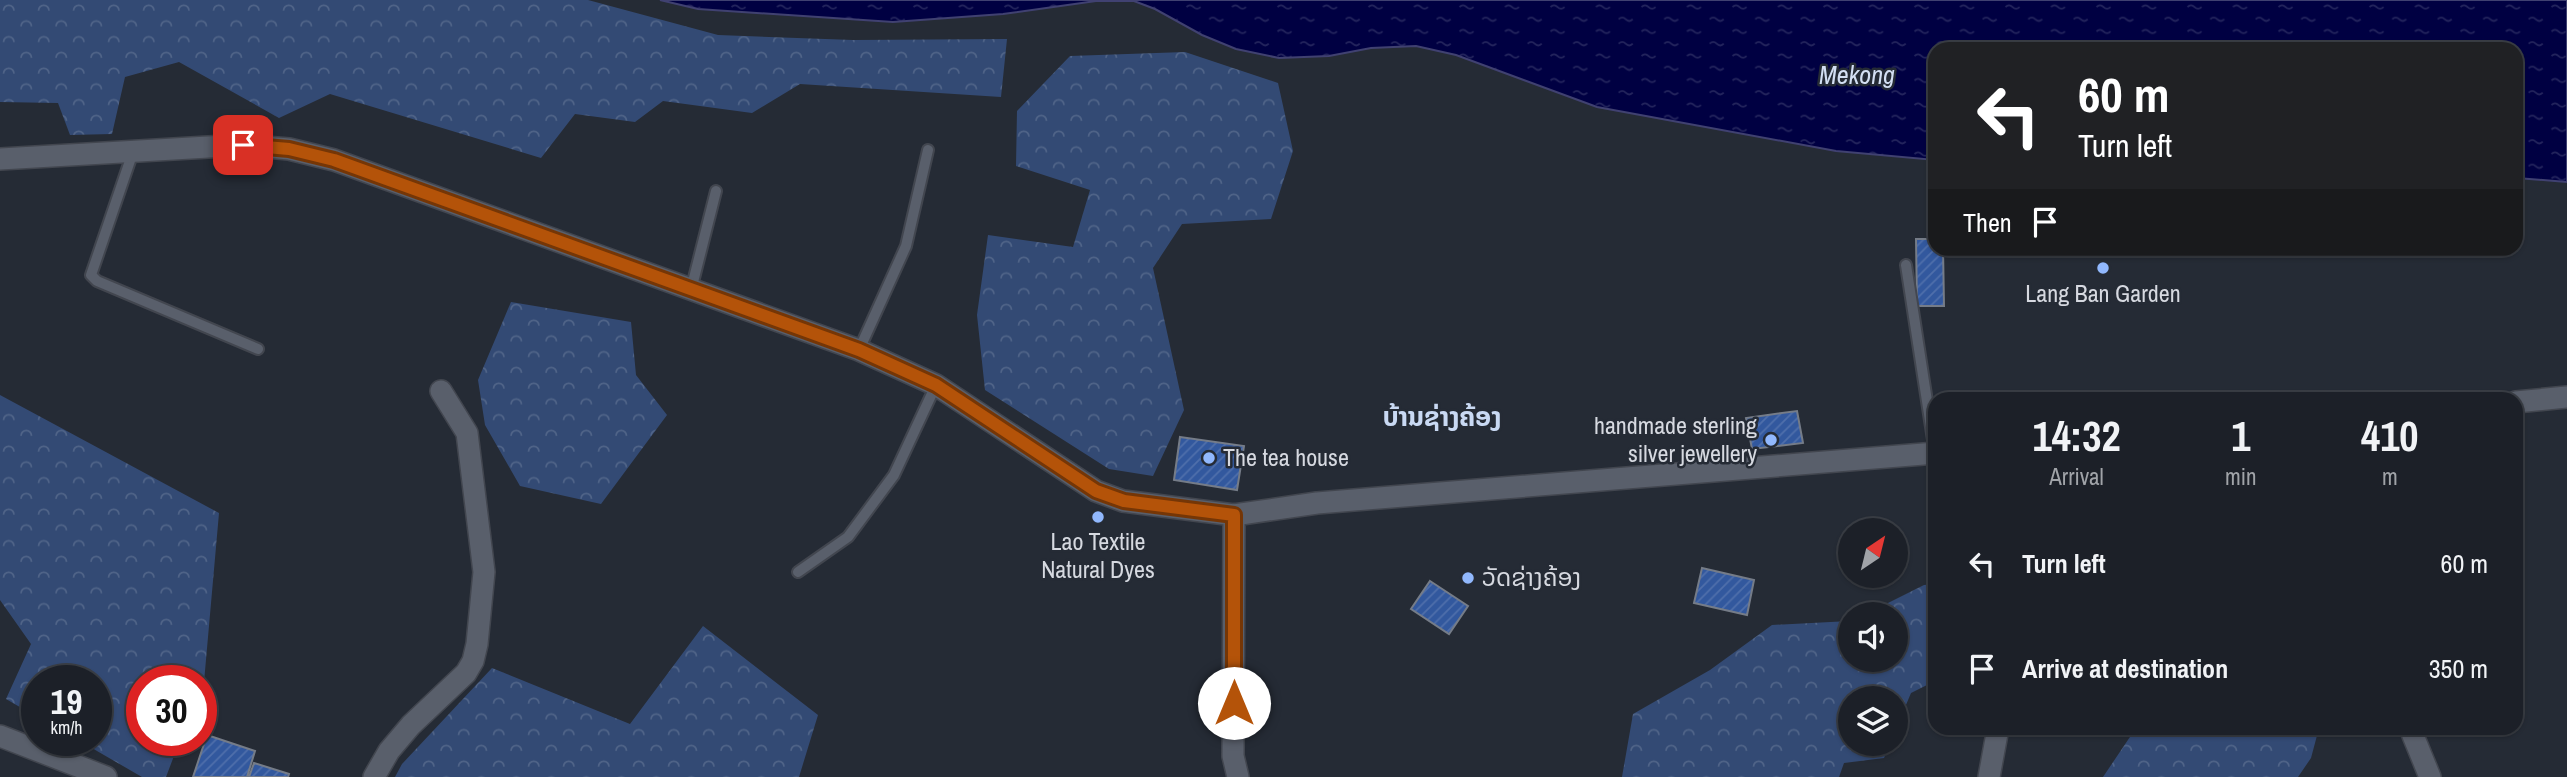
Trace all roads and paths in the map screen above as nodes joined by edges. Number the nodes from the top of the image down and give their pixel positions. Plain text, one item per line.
1 (928, 150) dead end
2 (133, 152) junction
3 (0, 159) edge
4 (716, 191) dead end
5 (1906, 265) dead end
6 (691, 290) junction
7 (258, 349) dead end
8 (859, 350) junction
9 (936, 385) junction
10 (441, 391) dead end
11 (2567, 397) edge
12 (2523, 401) edge
13 (1928, 408) edge
14 (1928, 454) edge
15 (1234, 515) junction
16 (798, 572) dead end
17 (1997, 735) edge
18 (2413, 735) edge
19 (0, 736) edge
20 (106, 777) edge
21 (374, 777) edge
22 (1238, 777) edge
23 (1989, 777) edge
24 (2430, 777) edge

1 - 8 lane
2 - 3 street
2 - 6 street
2 - 7 lane
4 - 6 lane
5 - 13 lane
6 - 8 street
8 - 9 street
9 - 15 street
9 - 16 lane
10 - 21 street
11 - 12 street
14 - 15 street
15 - 22 street
17 - 23 street
18 - 24 street
19 - 20 street

